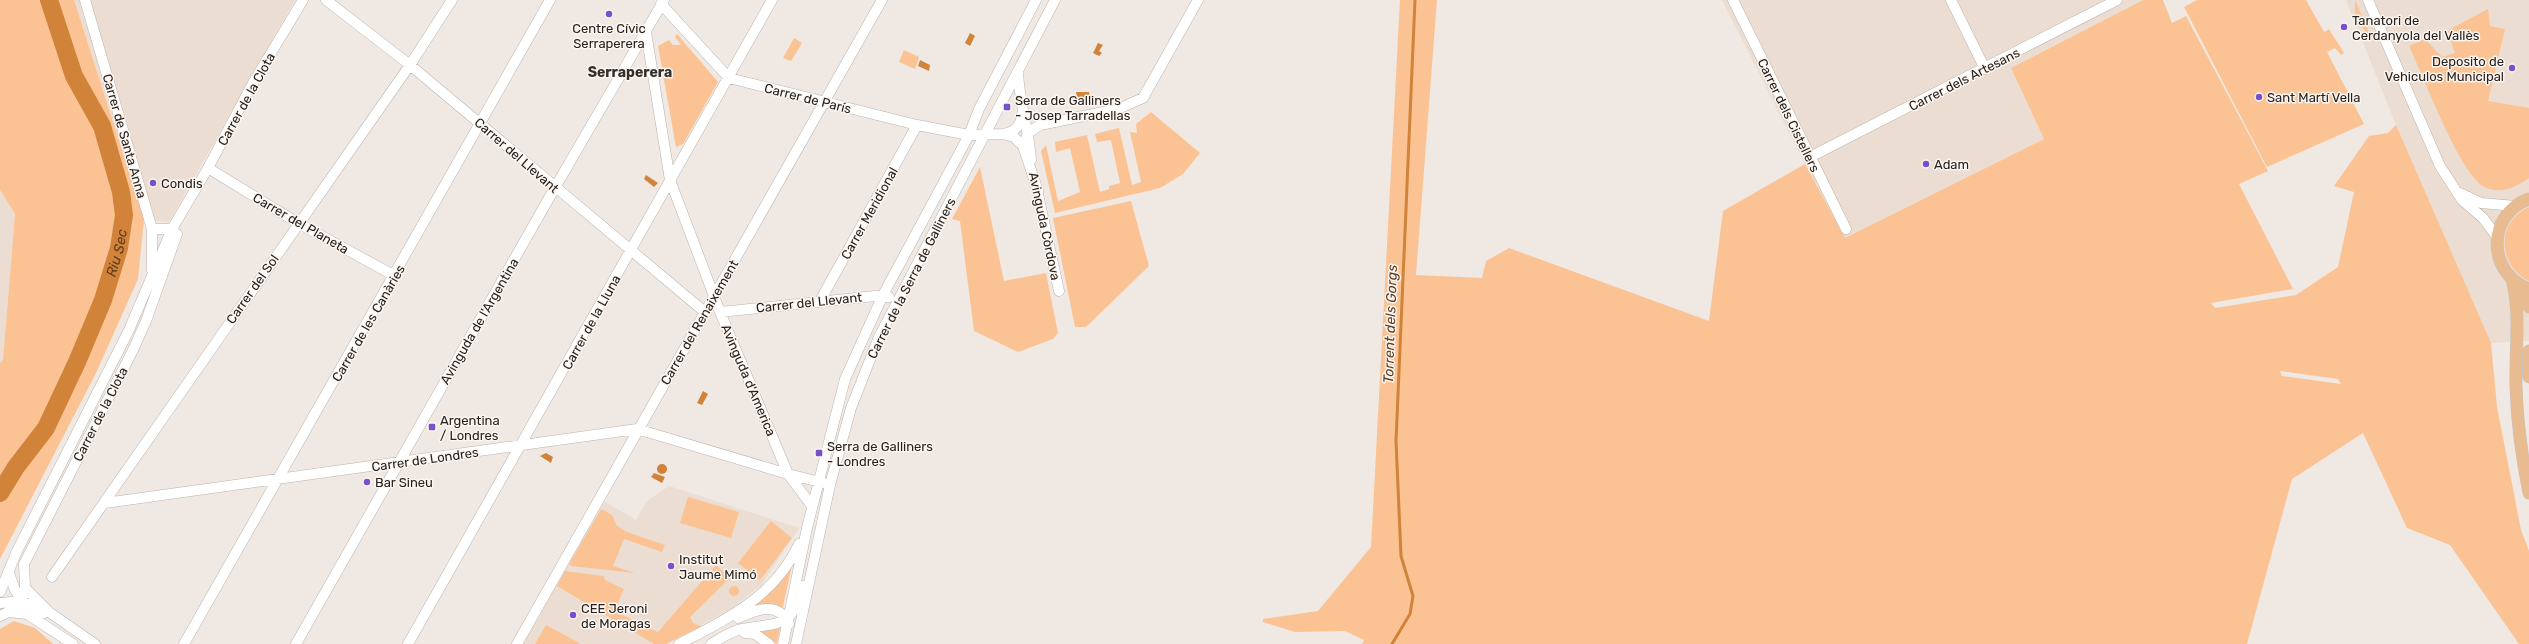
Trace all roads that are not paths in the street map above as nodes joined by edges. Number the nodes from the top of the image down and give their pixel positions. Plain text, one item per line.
1 (85, 0) edge
2 (302, 0) edge
3 (326, 0) edge
4 (452, 0) edge
5 (550, 0) edge
6 (772, 0) edge
7 (882, 0) edge
8 (1036, 0) edge
9 (1055, 0) edge
10 (1198, 0) edge
11 (1733, 0) edge
12 (1951, 0) edge
13 (2118, 0) edge
14 (2368, 0) edge
15 (663, 2) edge
16 (646, 32) junction
17 (410, 65) junction
18 (1985, 69) junction
19 (1018, 71) junction
20 (729, 78) junction
21 (823, 101) junction
22 (1022, 114) junction
23 (480, 124) junction
24 (1045, 124) junction
25 (917, 125) junction
26 (1028, 133) junction
27 (1003, 134) junction
28 (969, 135) junction
29 (985, 136) junction
30 (1023, 146) junction
31 (1810, 157) junction
32 (208, 168) junction
33 (670, 180) junction
34 (554, 188) junction
35 (1038, 191) junction
36 (2458, 192) junction
37 (190, 198) junction
38 (2529, 199) edge
39 (2515, 206) junction
40 (298, 223) junction
41 (152, 229) junction
42 (172, 229) junction
43 (1846, 229) dead end
44 (2497, 237) junction
45 (631, 251) junction
46 (152, 275) junction
47 (395, 276) junction
48 (2512, 280) junction
49 (2526, 288) edge
50 (1059, 291) dead end
51 (714, 295) junction
52 (883, 295) junction
53 (897, 300) junction
54 (820, 301) junction
55 (2529, 306) edge
56 (720, 312) junction
57 (706, 313) junction
58 (2529, 351) edge
59 (127, 363) junction
60 (2529, 378) edge
61 (637, 429) junction
62 (522, 446) junction
63 (399, 462) junction
64 (788, 474) junction
65 (278, 478) junction
66 (818, 480) junction
67 (830, 485) junction
68 (2529, 493) edge
69 (105, 503) junction
70 (812, 506) junction
71 (807, 528) junction
72 (816, 555) junction
73 (9, 573) junction
74 (52, 577) dead end
75 (25, 588) junction
76 (0, 592) edge
77 (22, 601) junction
78 (0, 603) edge
79 (5, 614) edge
80 (787, 619) junction
81 (39, 620) junction
82 (77, 630) junction
83 (73, 644) edge
84 (95, 644) edge
85 (184, 644) edge
86 (296, 644) edge
87 (408, 644) edge
88 (517, 644) edge
89 (679, 644) edge
90 (687, 644) edge
91 (711, 644) edge
92 (720, 644) edge
93 (769, 644) edge
94 (783, 644) edge
95 (790, 644) edge
96 (796, 644) edge

1 - 41 street, Carrer de Santa Anna
2 - 32 street, Carrer de la Clota
3 - 17 street, Carrer del Llevant
4 - 17 street, Carrer del Sol
5 - 23 street, Carrer de les Canàries
6 - 20 street, Carrer de la Lluna
7 - 21 street, Carrer del Renaixement
8 - 28 street, Carrer de la Serra de Galliners
9 - 19 street, Carrer de la Serra de Galliners
10 - 24 street
11 - 31 street, Carrer dels Cistellers
12 - 18 street
13 - 18 street, Carrer dels Artesans
14 - 36 street
15 - 16 street, Avinguda de l'Argentina
15 - 20 street
16 - 33 street, Avinguda d'America
16 - 34 street, Avinguda de l'Argentina
17 - 23 street, Carrer del Llevant
17 - 40 street, Carrer del Sol
18 - 31 street, Carrer dels Artesans
19 - 22 street, Avinguda Còrdova
19 - 29 street, Carrer de la Serra de Galliners
20 - 21 street, Carrer de París
20 - 33 street, Carrer de la Lluna
21 - 25 street, Carrer de París
21 - 51 street, Carrer del Renaixement
22 - 24 street
22 - 26 street, Avinguda Còrdova
22 - 27 street
23 - 34 street, Carrer del Llevant
23 - 47 street, Carrer de les Canàries
24 - 26 street
25 - 28 street, Carrer de París
25 - 54 street, Carrer Meridional
26 - 30 street
26 - 35 street, Avinguda Còrdova
27 - 29 street, Carrer de París
27 - 30 street
28 - 29 street, Carrer de París
28 - 52 street, Carrer de la Serra de Galliners
29 - 53 street, Carrer de la Serra de Galliners
30 - 35 street
31 - 43 street, Carrer dels Cistellers
32 - 37 street, Carrer de la Clota
32 - 40 street, Carrer del Planeta
33 - 45 street, Carrer de la Lluna
33 - 51 street, Avinguda d'America
34 - 45 street, Carrer del Llevant
34 - 63 street, Avinguda de l'Argentina
35 - 50 street, Avinguda Còrdova
36 - 39 street
36 - 44 street
37 - 42 street, Carrer de la Clota
37 - 59 street, Carrer de la Clota
38 - 39 main road
39 - 44 main road
40 - 47 street, Carrer del Planeta
40 - 69 street, Carrer del Sol
41 - 42 street
41 - 46 street, Carrer de Santa Anna
42 - 46 street, Carrer de la Clota
44 - 48 main road
45 - 57 street, Carrer del Llevant
45 - 62 street, Carrer de la Lluna
46 - 59 street
46 - 73 street, Carrer de la Clota
47 - 65 street, Carrer de les Canàries
48 - 49 main road
48 - 68 main road
49 - 55 main road
51 - 56 street, Avinguda d'America
51 - 57 street, Carrer del Renaixement
52 - 53 street, Carrer del Llevant
52 - 54 street, Carrer del Llevant
52 - 66 street, Carrer de la Serra de Galliners
53 - 67 street, Carrer de la Serra de Galliners
54 - 56 street, Carrer del Llevant
56 - 64 street, Avinguda d'America
57 - 61 street, Carrer del Renaixement
58 - 60 main road
59 - 75 street, Carrer de la Clota
61 - 62 street, Carrer de Londres
61 - 64 street, Carrer de Londres
61 - 88 street, Carrer del Renaixement
62 - 63 street, Carrer de Londres
62 - 87 street, Carrer de la Lluna
63 - 65 street, Carrer de Londres
63 - 86 street, Avinguda de l'Argentina
64 - 66 street, Carrer de Londres
64 - 70 street
65 - 69 street, Carrer de Londres
65 - 85 street, Carrer de les Canàries
66 - 67 street, Carrer de Londres
66 - 70 street, Carrer de la Serra de Galliners
67 - 72 street, Carrer de la Serra de Galliners
69 - 74 street, Carrer del Sol
70 - 71 street, Carrer de la Serra de Galliners
71 - 80 street, Carrer de la Serra de Galliners
71 - 89 street
72 - 80 street
72 - 96 street, Carrer de la Serra de Galliners
73 - 76 street, Carrer de la Clota
73 - 77 street
75 - 77 street, Carrer de la Clota
75 - 82 street
77 - 78 street
77 - 79 street
77 - 81 street
77 - 82 street
79 - 81 street
80 - 90 street
80 - 91 street
80 - 94 street, Carrer de la Serra de Galliners
80 - 95 street
81 - 83 street
82 - 84 street
92 - 93 street

